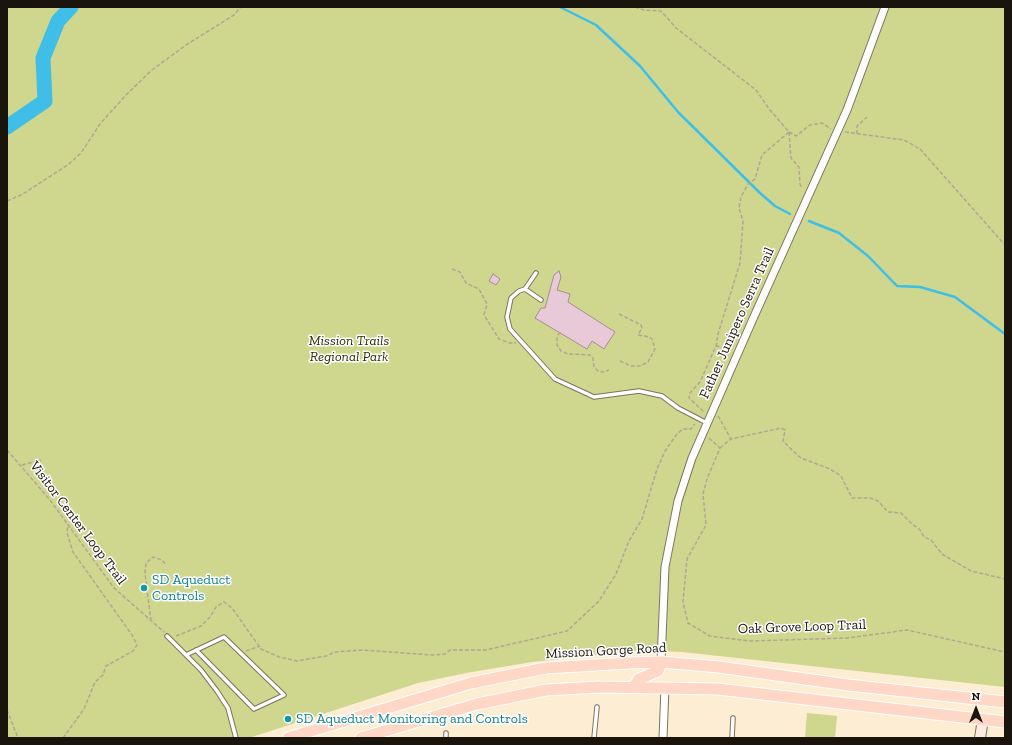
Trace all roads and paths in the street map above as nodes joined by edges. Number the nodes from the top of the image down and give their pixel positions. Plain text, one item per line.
1 (241, 7) edge
2 (635, 7) edge
3 (885, 7) edge
4 (867, 117) dead end
5 (789, 132) junction
6 (836, 133) junction
7 (857, 134) junction
8 (810, 192) junction
9 (7, 201) edge
10 (1005, 245) edge
11 (452, 269) dead end
12 (536, 273) dead end
13 (525, 289) junction
14 (541, 300) dead end
15 (619, 314) dead end
16 (560, 332) dead end
17 (520, 340) junction
18 (716, 345) junction
19 (736, 357) junction
20 (620, 361) dead end
21 (609, 370) dead end
22 (703, 411) junction
23 (712, 413) junction
24 (698, 418) junction
25 (707, 423) junction
26 (702, 434) junction
27 (731, 439) junction
28 (720, 448) junction
29 (7, 450) edge
30 (41, 460) dead end
31 (22, 466) junction
32 (68, 524) junction
33 (166, 565) dead end
34 (1005, 579) edge
35 (151, 621) junction
36 (167, 636) junction
37 (260, 646) junction
38 (196, 650) junction
39 (1005, 652) edge
40 (186, 655) junction
41 (242, 655) junction
42 (661, 662) junction
43 (634, 687) junction
44 (665, 688) junction
45 (1005, 702) edge
46 (597, 707) dead end
47 (7, 710) edge
48 (733, 718) dead end
49 (983, 719) junction
50 (1005, 722) edge
51 (446, 733) dead end
52 (18, 738) edge
53 (63, 738) edge
54 (236, 738) edge
55 (288, 738) edge
56 (361, 738) edge
57 (446, 738) edge
58 (594, 738) edge
59 (662, 738) edge
60 (732, 738) edge
61 (980, 738) edge

1 - 9 path
2 - 5 path
3 - 6 street, Father Junipero Serra Trail
4 - 7 path
5 - 6 path
5 - 8 path
5 - 18 path
6 - 7 path
6 - 8 street, Father Junipero Serra Trail
7 - 10 path
8 - 19 street, Father Junipero Serra Trail
11 - 17 path
12 - 13 lane
13 - 14 lane
13 - 17 lane
15 - 20 path
16 - 21 path
17 - 24 lane
18 - 19 path
18 - 22 path
19 - 23 street, Father Junipero Serra Trail
22 - 23 path
22 - 24 path
23 - 25 street, Father Junipero Serra Trail
23 - 27 path
24 - 25 lane
24 - 37 path
25 - 26 street, Father Junipero Serra Trail
26 - 28 path
26 - 42 street, Father Junipero Serra Trail
27 - 28 path
27 - 34 path
28 - 39 path, Oak Grove Loop Trail
29 - 31 path, Visitor Center Loop Trail
30 - 31 path
31 - 32 path, Visitor Center Loop Trail
32 - 35 path, Visitor Center Loop Trail
32 - 53 path
33 - 35 path
35 - 36 path, Visitor Center Loop Trail
36 - 37 path
36 - 40 lane
37 - 41 path
38 - 40 lane
38 - 41 lane
38 - 41 lane
40 - 54 lane
42 - 43 main road
42 - 45 main road, Mission Gorge Road
42 - 55 main road, Mission Gorge Road
43 - 44 main road
43 - 56 main road
44 - 49 main road
44 - 59 street
46 - 58 lane
47 - 52 path
48 - 60 lane
49 - 50 main road
49 - 61 street
51 - 57 lane

